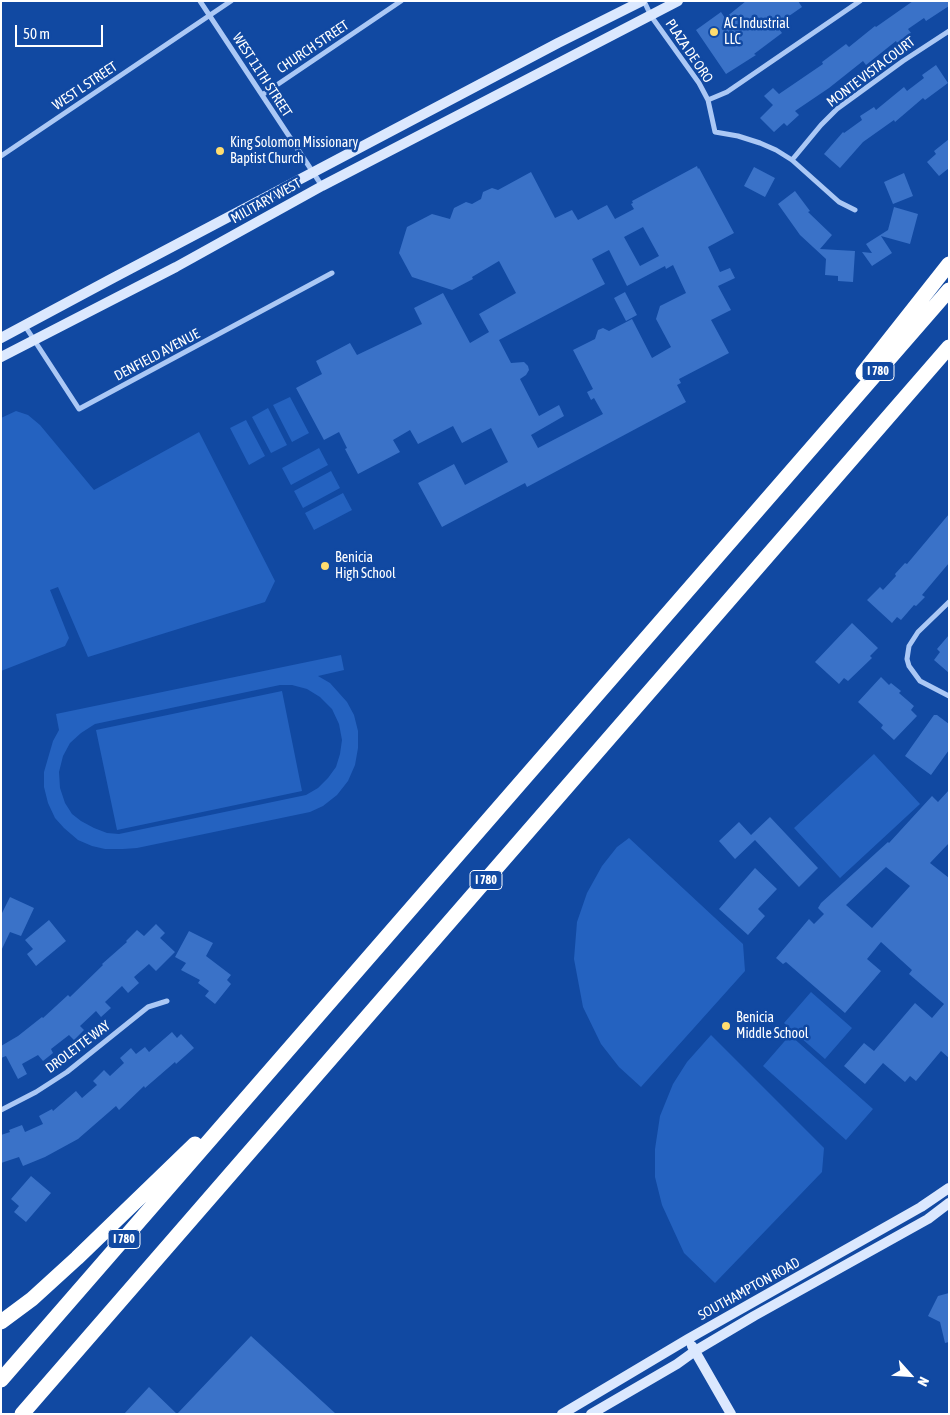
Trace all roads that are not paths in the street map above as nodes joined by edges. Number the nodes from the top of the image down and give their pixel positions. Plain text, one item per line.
1 (200, 1) edge
2 (231, 1) edge
3 (401, 1) edge
4 (643, 1) edge
5 (678, 1) edge
6 (860, 1) edge
7 (210, 15) junction
8 (651, 16) junction
9 (949, 31) edge
10 (262, 95) junction
11 (708, 100) junction
12 (1, 156) edge
13 (792, 160) junction
14 (313, 172) junction
15 (322, 186) junction
16 (855, 210) dead end
17 (949, 264) edge
18 (332, 273) dead end
19 (949, 290) edge
20 (25, 326) junction
21 (1, 338) edge
22 (33, 340) junction
23 (949, 347) edge
24 (1, 357) edge
25 (807, 453) junction
26 (949, 602) edge
27 (949, 696) edge
28 (167, 1001) dead end
29 (246, 1098) junction
30 (1, 1110) edge
31 (949, 1188) edge
32 (949, 1203) edge
33 (1, 1322) edge
34 (688, 1339) junction
35 (76, 1350) junction
36 (694, 1351) junction
37 (1, 1380) edge
38 (22, 1414) edge
39 (34, 1414) edge
40 (562, 1414) edge
41 (591, 1414) edge
42 (731, 1414) edge

1 - 7 street, WEST 11TH STREET
2 - 7 street, WEST L STREET
3 - 10 street, CHURCH STREET
4 - 8 street, PLAZA DE ORO
4 - 14 main road, MILITARY WEST
5 - 8 main road, MILITARY WEST
6 - 11 street
7 - 10 street, WEST 11TH STREET
7 - 12 street, WEST L STREET
8 - 11 street, PLAZA DE ORO
8 - 15 main road, MILITARY WEST
9 - 13 street, MONTE VISTA COURT
10 - 14 street, WEST 11TH STREET
11 - 13 street, PLAZA DE ORO
13 - 16 street, PLAZA DE ORO
14 - 15 street, WEST 11TH STREET
14 - 20 main road, MILITARY WEST
15 - 22 main road, MILITARY WEST
17 - 25 highway
18 - 22 street, DENFIELD AVENUE
19 - 25 highway, I 780
20 - 21 main road, MILITARY WEST
20 - 22 street, DENFIELD AVENUE
22 - 24 main road, MILITARY WEST
23 - 35 highway, I 780
25 - 29 highway, I 780
26 - 27 street
28 - 30 street, DROLETTE WAY
29 - 33 highway
29 - 37 highway, I 780
31 - 34 main road, SOUTHAMPTON ROAD
32 - 36 main road, SOUTHAMPTON ROAD
34 - 36 main road
34 - 40 main road, SOUTHAMPTON ROAD
35 - 38 highway, I 780
35 - 39 highway
36 - 41 main road, SOUTHAMPTON ROAD
36 - 42 main road

